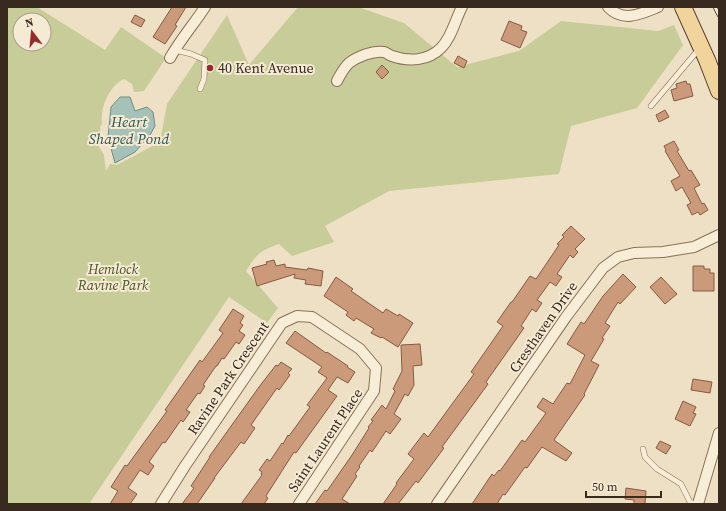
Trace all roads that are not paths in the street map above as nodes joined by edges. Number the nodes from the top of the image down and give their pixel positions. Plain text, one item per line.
1 (205, 7) edge
2 (462, 7) edge
3 (608, 7) edge
4 (658, 7) edge
5 (683, 7) edge
6 (701, 47) junction
7 (172, 54) joint
8 (337, 81) dead end
9 (200, 89) dead end
10 (719, 91) edge
11 (650, 106) dead end
12 (719, 235) edge
13 (360, 349) joint
14 (719, 433) edge
15 (643, 449) dead end
16 (161, 504) edge
17 (299, 504) edge
18 (437, 504) edge
19 (692, 504) edge

1 - 7 street
2 - 8 street
3 - 4 street
5 - 6 main road
6 - 10 main road
6 - 11 lane
7 - 9 lane
12 - 18 street, Cresthaven Drive
13 - 16 street, Ravine Park Crescent
13 - 17 street, Saint Laurent Place
14 - 19 street
15 - 19 lane

